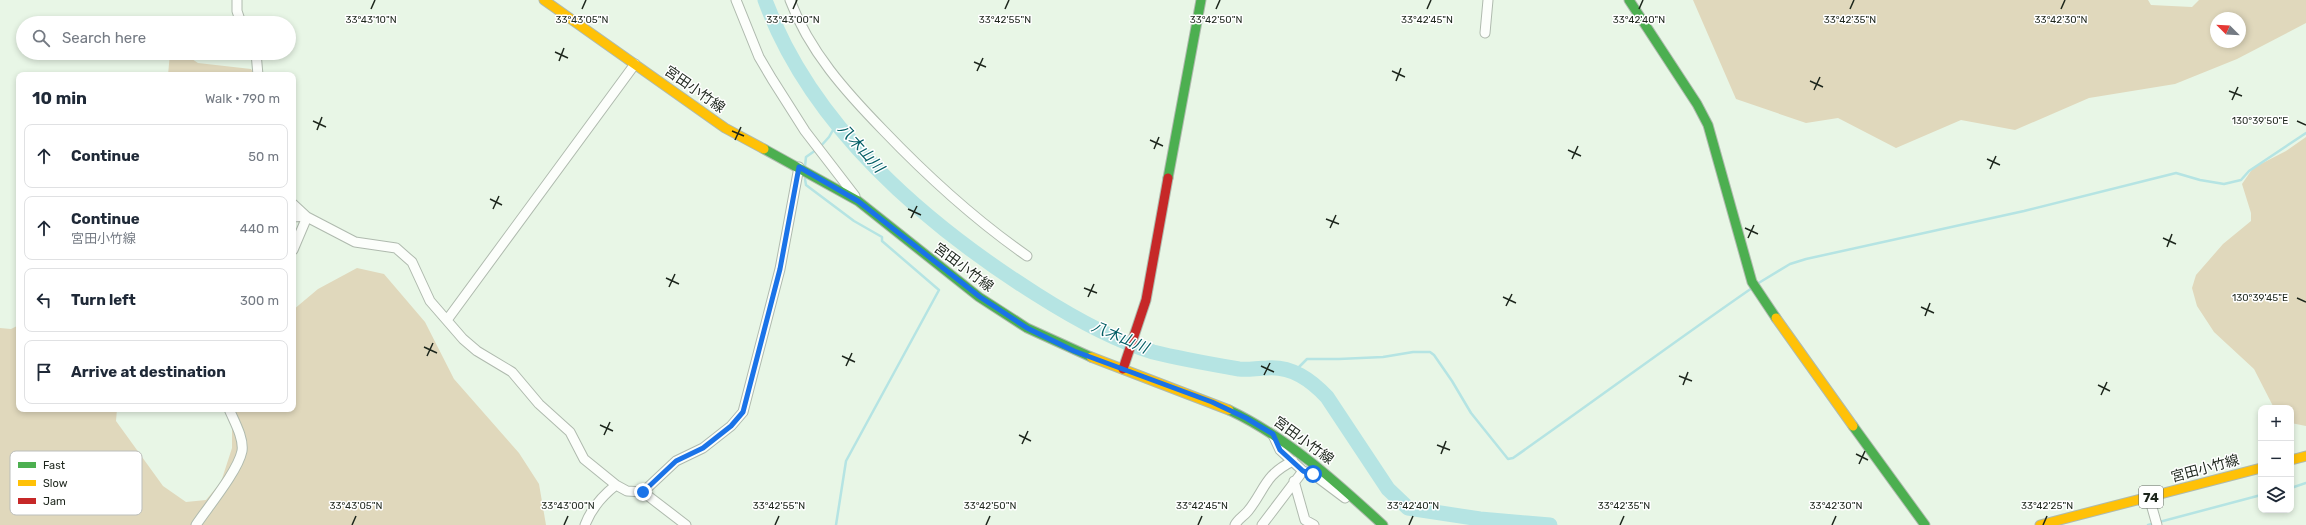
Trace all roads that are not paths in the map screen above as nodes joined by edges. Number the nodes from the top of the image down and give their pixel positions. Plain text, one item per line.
1 (237, 0) edge
2 (544, 0) edge
3 (736, 0) edge
4 (790, 0) edge
5 (1201, 0) edge
6 (1488, 0) edge
7 (1629, 0) edge
8 (239, 16) edge
9 (1485, 33) dead end
10 (257, 60) edge
11 (635, 64) junction
12 (258, 72) edge
13 (799, 167) junction
14 (858, 201) junction
15 (296, 207) edge
16 (306, 216) junction
17 (296, 217) edge
18 (296, 242) edge
19 (1027, 256) dead end
20 (447, 320) junction
21 (1123, 369) junction
22 (230, 412) edge
23 (1273, 434) junction
24 (2306, 456) edge
25 (2294, 459) edge
26 (1293, 461) junction
27 (2258, 469) edge
28 (1303, 471) junction
29 (1294, 481) junction
30 (616, 485) junction
31 (643, 492) junction
32 (2149, 497) junction
33 (1358, 503) junction
34 (196, 525) edge
35 (585, 525) edge
36 (686, 525) edge
37 (1235, 525) edge
38 (1262, 525) edge
39 (1314, 525) edge
40 (1383, 525) edge
41 (1925, 525) edge
42 (2040, 525) edge
43 (2156, 525) edge

1 - 8 street
2 - 11 main road, 宮田小竹線
3 - 14 street
4 - 19 street
5 - 21 main road
6 - 9 street
7 - 41 main road
10 - 12 street
11 - 13 main road, 宮田小竹線
11 - 20 street
13 - 14 main road, 宮田小竹線
13 - 31 street
14 - 21 main road, 宮田小竹線
15 - 16 street
16 - 17 street
16 - 18 street
16 - 20 street
20 - 30 street
21 - 23 main road, 宮田小竹線
22 - 34 street
23 - 26 street
23 - 33 main road, 宮田小竹線
24 - 25 main road
26 - 28 street
26 - 37 street
27 - 32 main road, 宮田小竹線 / 74
28 - 29 street
28 - 33 street
29 - 38 street
29 - 39 street
30 - 31 street
30 - 35 street
31 - 36 street
32 - 42 main road, 宮田小竹線 / 74
32 - 43 street
33 - 40 main road, 宮田小竹線

